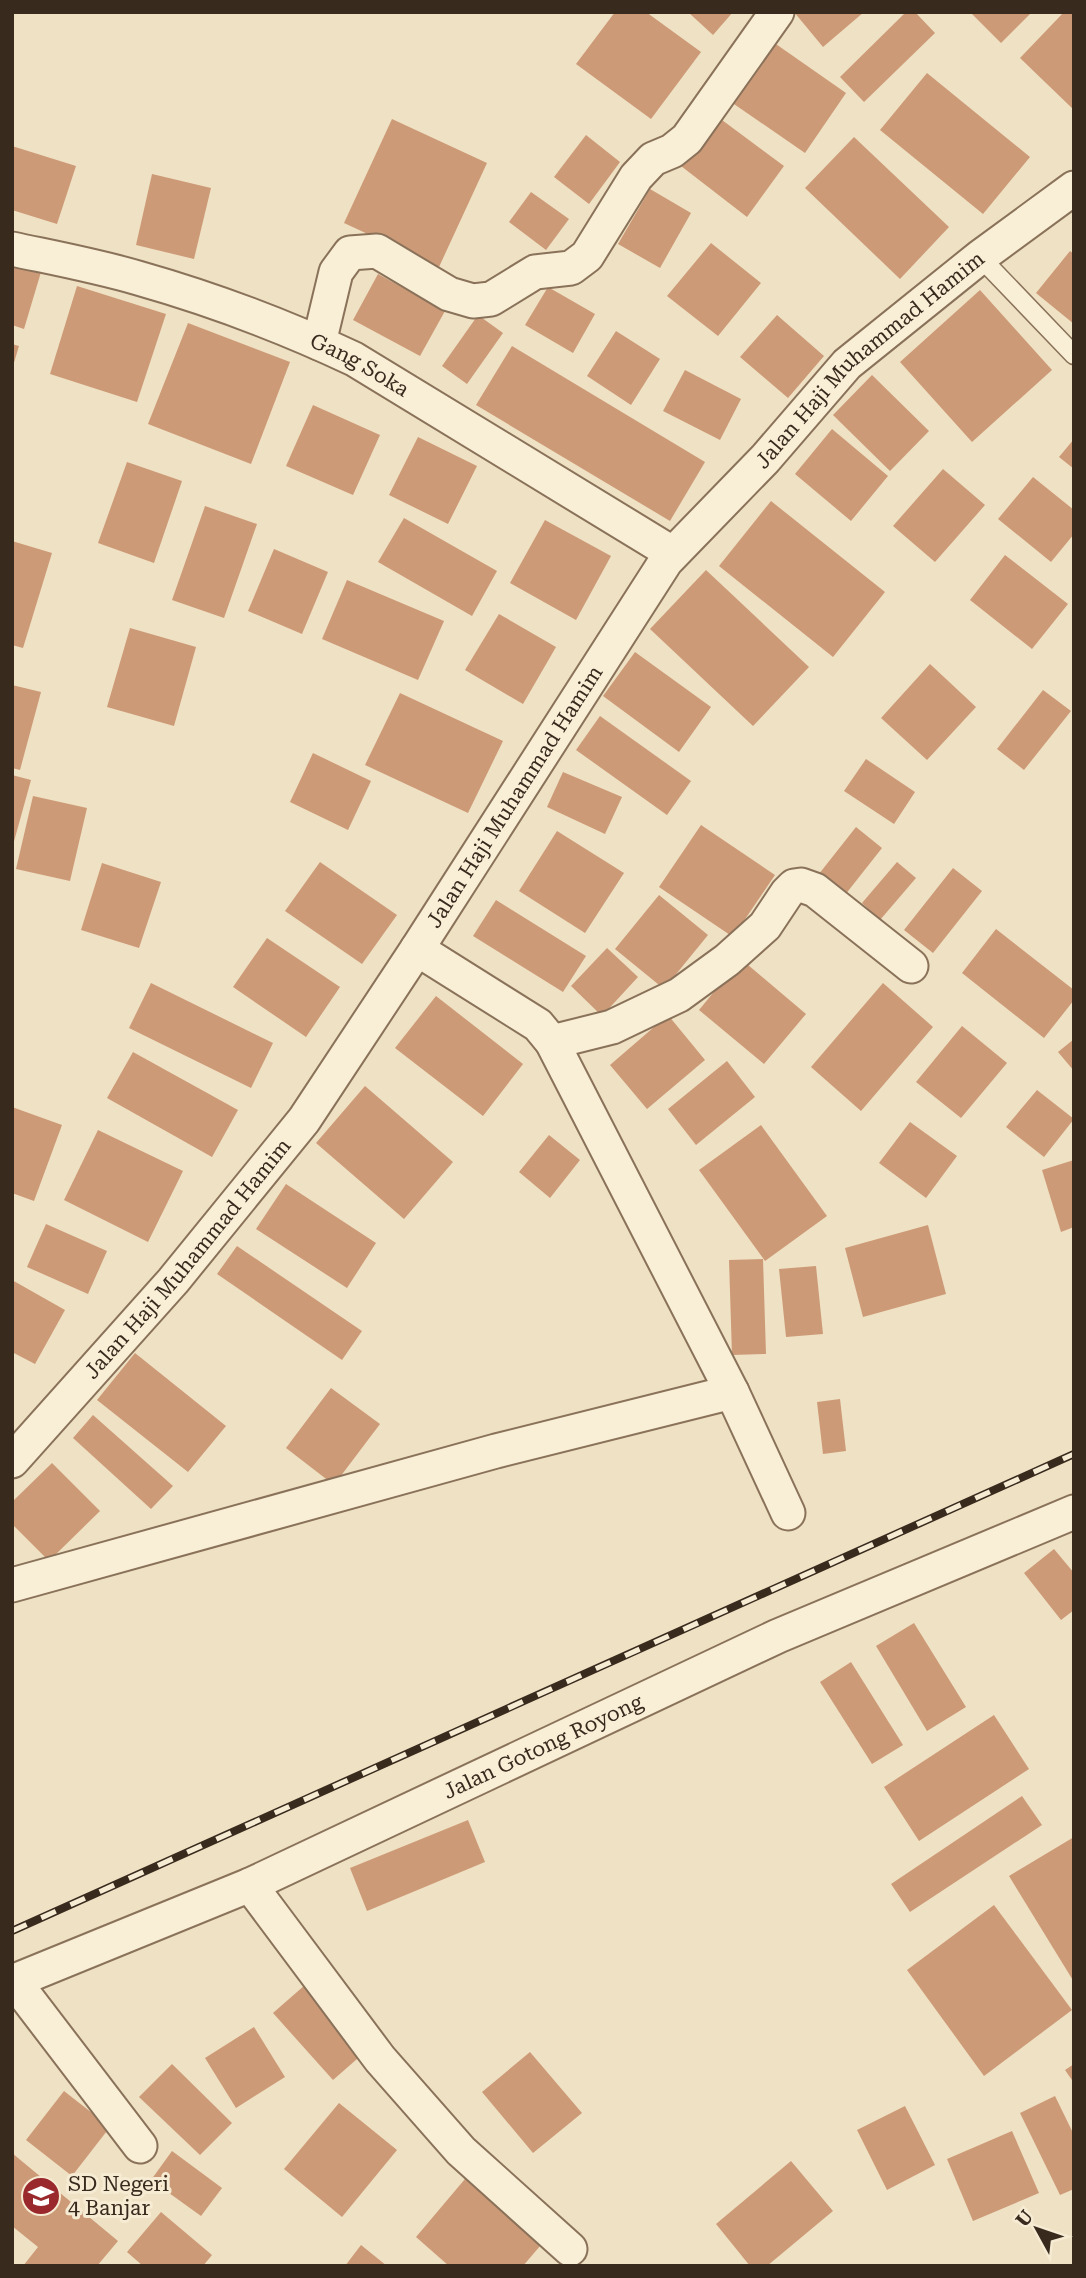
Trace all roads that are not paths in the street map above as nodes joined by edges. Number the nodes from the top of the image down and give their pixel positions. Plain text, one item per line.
1 (777, 12) edge
2 (1074, 188) edge
3 (12, 249) edge
4 (980, 257) junction
5 (319, 343) junction
6 (1074, 355) edge
7 (672, 554) junction
8 (417, 949) junction
9 (911, 966) dead end
10 (552, 1042) junction
11 (732, 1392) junction
12 (12, 1461) edge
13 (788, 1513) dead end
14 (1074, 1513) edge
15 (12, 1585) edge
16 (250, 1885) junction
17 (13, 1982) edge
18 (141, 2146) dead end
19 (570, 2249) dead end

1 - 5 street
2 - 4 street, Jalan Haji Muhammad Hamim
3 - 5 street, Gang Soka
4 - 6 lane
4 - 7 street, Jalan Haji Muhammad Hamim
5 - 7 street, Gang Soka
7 - 8 street, Jalan Haji Muhammad Hamim
8 - 10 street
8 - 12 street, Jalan Haji Muhammad Hamim
9 - 10 street
10 - 11 street
11 - 13 street
11 - 15 street
14 - 16 street, Jalan Gotong Royong
16 - 17 street, Jalan Gotong Royong
16 - 19 street
17 - 18 street

